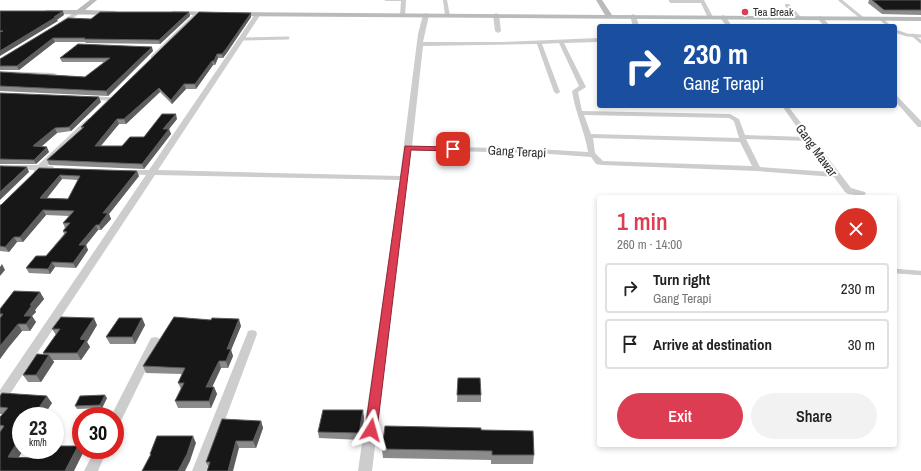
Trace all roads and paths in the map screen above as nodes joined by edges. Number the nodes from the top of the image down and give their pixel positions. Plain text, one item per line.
1 (94, 0) edge
2 (386, 0) edge
3 (404, 0) edge
4 (445, 0) edge
5 (599, 0) edge
6 (840, 0) edge
7 (671, 1) edge
8 (702, 1) edge
9 (787, 5) dead end
10 (40, 12) edge
11 (79, 12) junction
12 (126, 13) edge
13 (166, 13) edge
14 (197, 14) junction
15 (258, 14) junction
16 (403, 15) junction
17 (426, 15) junction
18 (448, 15) junction
19 (496, 15) junction
20 (609, 16) junction
21 (633, 16) junction
22 (710, 17) junction
23 (723, 17) junction
24 (799, 18) junction
25 (820, 18) junction
26 (862, 18) junction
27 (881, 19) junction
28 (921, 19) edge
29 (635, 24) edge
30 (728, 24) edge
31 (826, 24) edge
32 (887, 24) edge
33 (53, 29) edge
34 (498, 31) dead end
35 (897, 32) edge
36 (913, 35) junction
37 (921, 36) edge
38 (288, 38) dead end
39 (241, 39) junction
40 (597, 40) edge
41 (561, 42) junction
42 (921, 42) edge
43 (539, 43) junction
44 (420, 44) junction
45 (147, 63) edge
46 (0, 73) edge
47 (54, 75) edge
48 (557, 92) dead end
49 (88, 98) edge
50 (110, 99) edge
51 (897, 99) edge
52 (667, 108) edge
53 (787, 108) edge
54 (580, 113) junction
55 (670, 114) junction
56 (94, 115) edge
57 (921, 125) edge
58 (589, 136) junction
59 (742, 138) junction
60 (810, 139) junction
61 (408, 148) junction
62 (592, 155) junction
63 (0, 167) edge
64 (40, 168) junction
65 (62, 169) edge
66 (757, 169) junction
67 (122, 172) edge
68 (152, 173) junction
69 (836, 175) junction
70 (30, 177) edge
71 (403, 178) junction
72 (862, 194) dead end
73 (897, 271) edge
74 (921, 273) edge
75 (252, 334) dead end
76 (155, 341) dead end
77 (0, 400) edge
78 (122, 407) edge
79 (96, 459) edge
80 (90, 471) edge
81 (199, 471) edge
82 (365, 471) edge

1 - 11 main road
2 - 3 street
3 - 16 street
4 - 18 street
5 - 20 main road
6 - 26 lane
7 - 8 street
8 - 22 street
9 - 24 street
10 - 11 main road
11 - 12 main road
11 - 33 street
13 - 14 main road
14 - 15 main road
14 - 45 street
15 - 16 main road
15 - 39 street
16 - 17 main road
17 - 18 main road
17 - 44 street
18 - 19 main road
19 - 20 main road
19 - 34 street
20 - 21 main road
21 - 22 main road
21 - 29 street
22 - 23 main road
23 - 24 main road
23 - 30 street
24 - 25 main road
25 - 26 main road
25 - 31 street
26 - 27 main road
27 - 28 main road
27 - 32 lane
35 - 36 lane
36 - 37 lane
36 - 42 lane
38 - 39 lane
39 - 68 street
40 - 41 street
41 - 43 street
41 - 54 street
43 - 44 street
43 - 48 street
44 - 61 street
46 - 47 street
49 - 50 lane
51 - 57 street
52 - 55 street
53 - 60 street, Gang Mawar
54 - 55 street
54 - 58 street
55 - 59 street
56 - 64 street
58 - 59 street
58 - 62 street
59 - 60 street
59 - 66 street
60 - 69 street, Gang Mawar
61 - 62 street, Gang Terapi
61 - 71 street
62 - 66 street
63 - 64 street
64 - 65 street
64 - 70 street
66 - 69 street
67 - 68 street
68 - 71 street
68 - 77 street
69 - 72 street, Gang Mawar
71 - 82 street
73 - 74 lane
75 - 81 street
76 - 78 street
79 - 80 street

